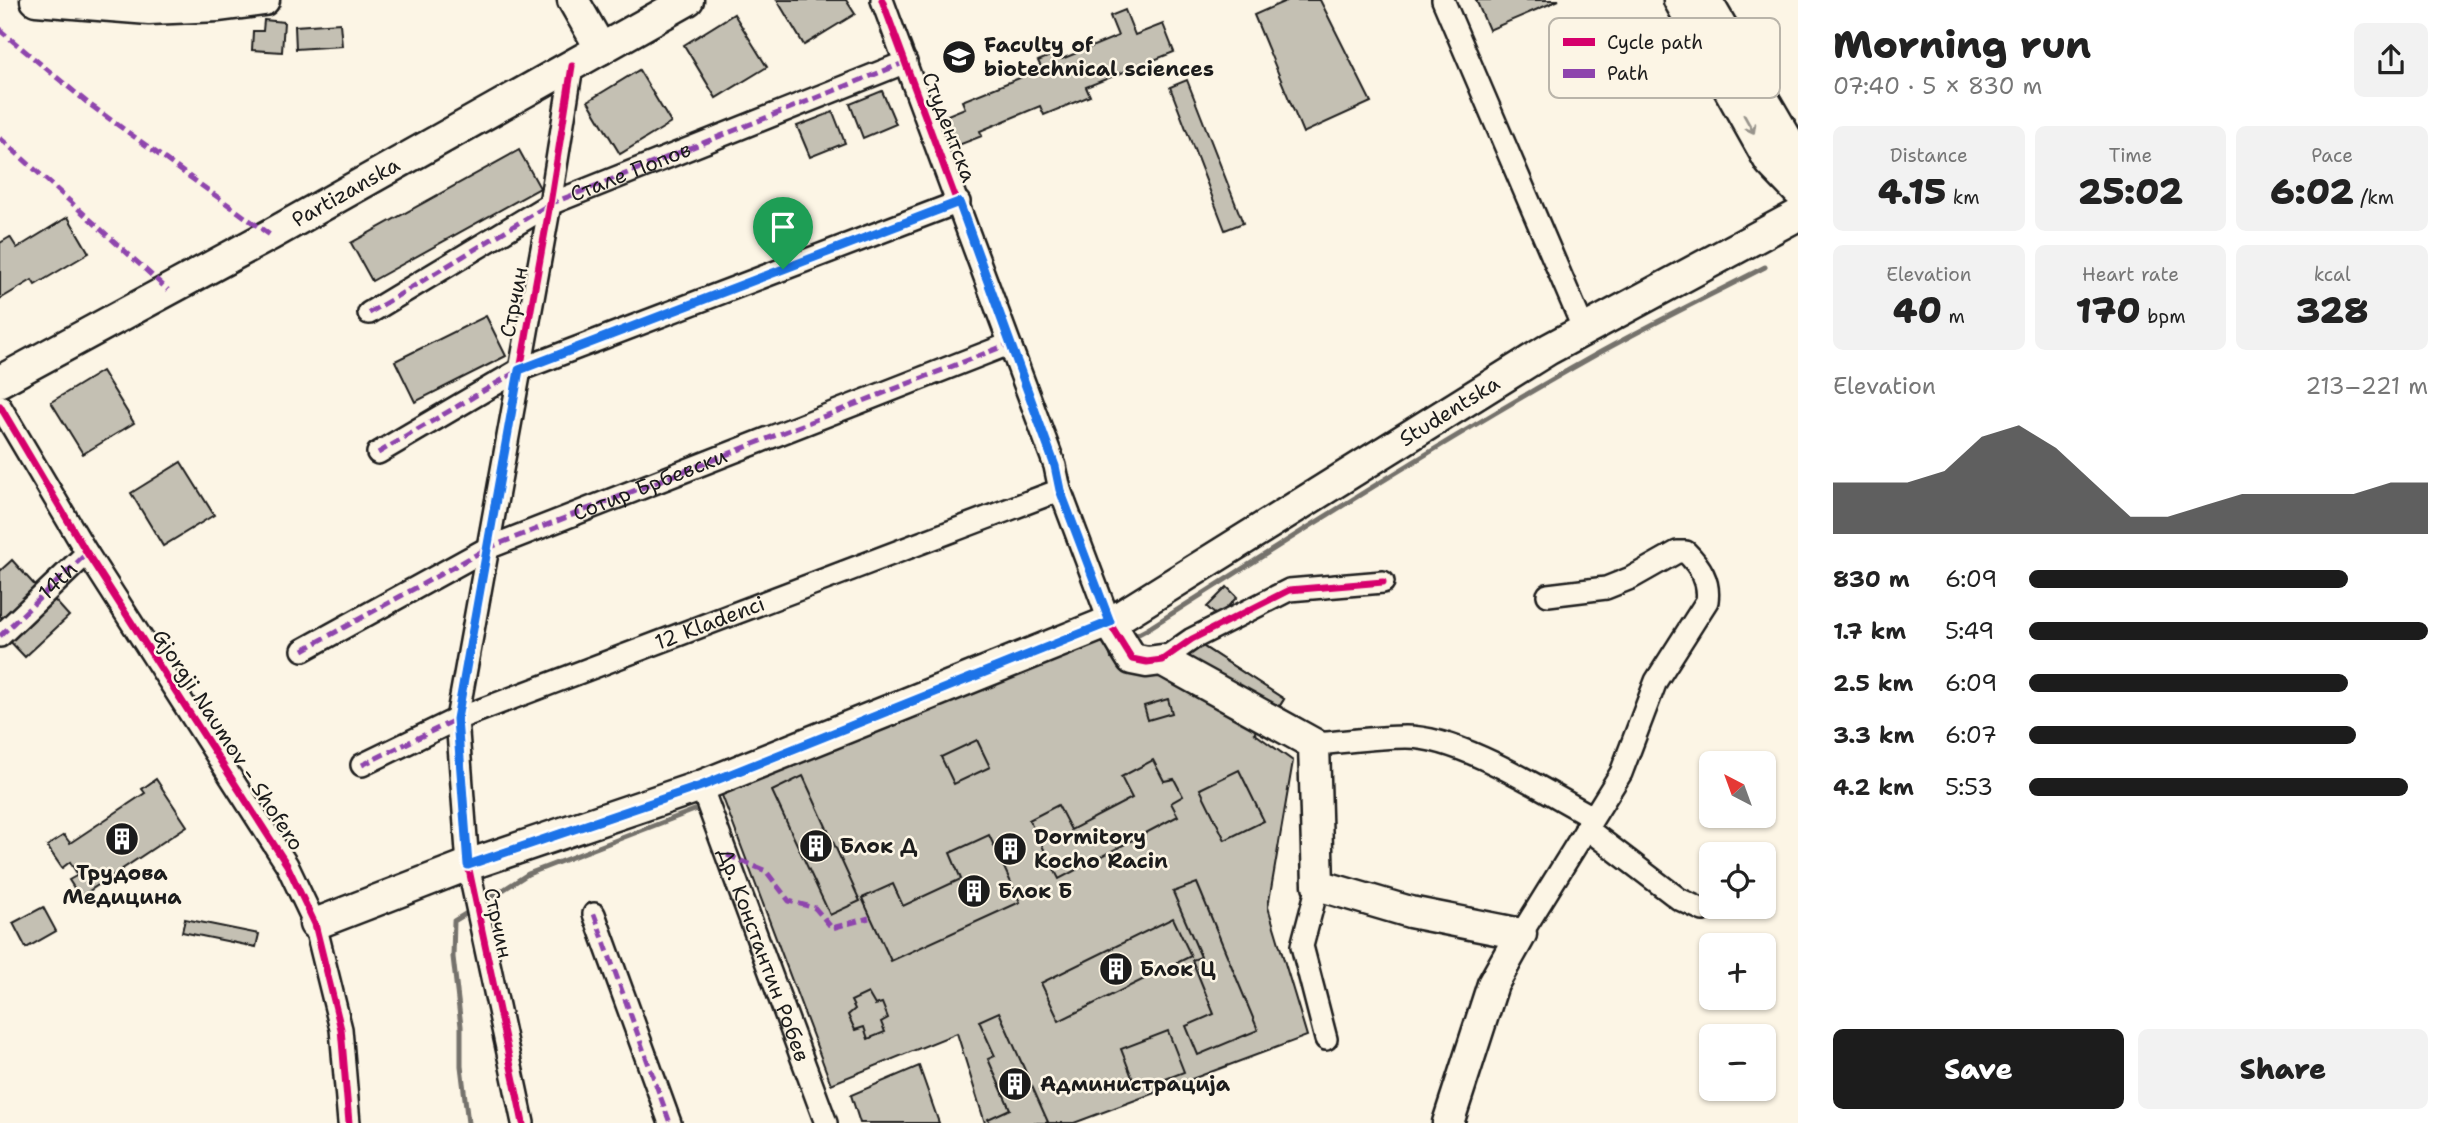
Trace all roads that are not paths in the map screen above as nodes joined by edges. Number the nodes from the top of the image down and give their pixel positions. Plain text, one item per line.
1 (36, 0) edge
2 (264, 0) edge
3 (573, 0) edge
4 (688, 0) edge
5 (882, 0) edge
6 (1443, 0) edge
7 (1679, 0) edge
8 (1706, 0) edge
9 (1689, 18) edge
10 (1716, 18) edge
11 (600, 49) junction
12 (906, 62) junction
13 (572, 66) junction
14 (1734, 98) edge
15 (1763, 98) edge
16 (1798, 166) edge
17 (1798, 191) edge
18 (959, 202) junction
19 (550, 204) junction
20 (1798, 215) edge
21 (369, 313) dead end
22 (1584, 330) junction
23 (1009, 344) junction
24 (519, 370) junction
25 (0, 382) edge
26 (0, 406) edge
27 (377, 453) dead end
28 (1060, 490) junction
29 (488, 548) junction
30 (87, 553) junction
31 (1383, 582) dead end
32 (1548, 595) dead end
33 (1110, 622) junction
34 (0, 636) edge
35 (303, 650) dead end
36 (1162, 660) junction
37 (457, 719) junction
38 (1314, 744) junction
39 (362, 765) dead end
40 (701, 786) junction
41 (1590, 823) junction
42 (468, 865) junction
43 (1318, 885) junction
44 (1699, 908) edge
45 (594, 914) dead end
46 (315, 925) junction
47 (1521, 934) junction
48 (1326, 1039) dead end
49 (349, 1123) edge
50 (523, 1123) edge
51 (670, 1123) edge
52 (826, 1123) edge
53 (1448, 1123) edge

1 - 2 street
3 - 11 street
4 - 11 street, Partizanska
5 - 12 street, Студентска
6 - 22 street
7 -> 9 street
8 - 10 street
11 - 13 street, Partizanska
12 - 18 street, Студентска
12 - 19 street, Стале Попов
13 - 19 street, Стрчин
13 - 25 street, Partizanska
14 -> 17 street
15 - 16 street
18 - 23 street, Студентска
18 - 24 street
19 - 21 street, Стале Попов
19 - 24 street, Стрчин
20 - 22 street, Studentska
22 - 33 street, Studentska
23 - 28 street, Студентска
23 - 29 street, Сотир Брбевски
24 - 27 street
24 - 29 street, Стрчин
26 - 30 street, Gjorgji Naumov - Shofero
28 - 33 street, Студентска
28 - 37 street, 12 Kladenci
29 - 35 street, Сотир Брбевски
29 - 37 street, Стрчин
30 - 34 street, 14th
30 - 46 street, Gjorgji Naumov - Shofero
31 - 36 street
32 - 41 street
33 - 36 street
33 - 40 street, Studentska
36 - 38 street
37 - 39 street, 12 Kladenci
37 - 42 street, Стрчин
38 - 41 street
38 - 43 street
40 - 42 street, Studentska
40 - 52 street, Др. Константин Робев
41 - 44 street
41 - 47 street
42 - 46 street, Studentska
42 - 50 street, Стрчин
43 - 47 street
43 - 48 street
45 - 51 street
46 - 49 street, Gjorgji Naumov - Shofero
47 - 53 street

